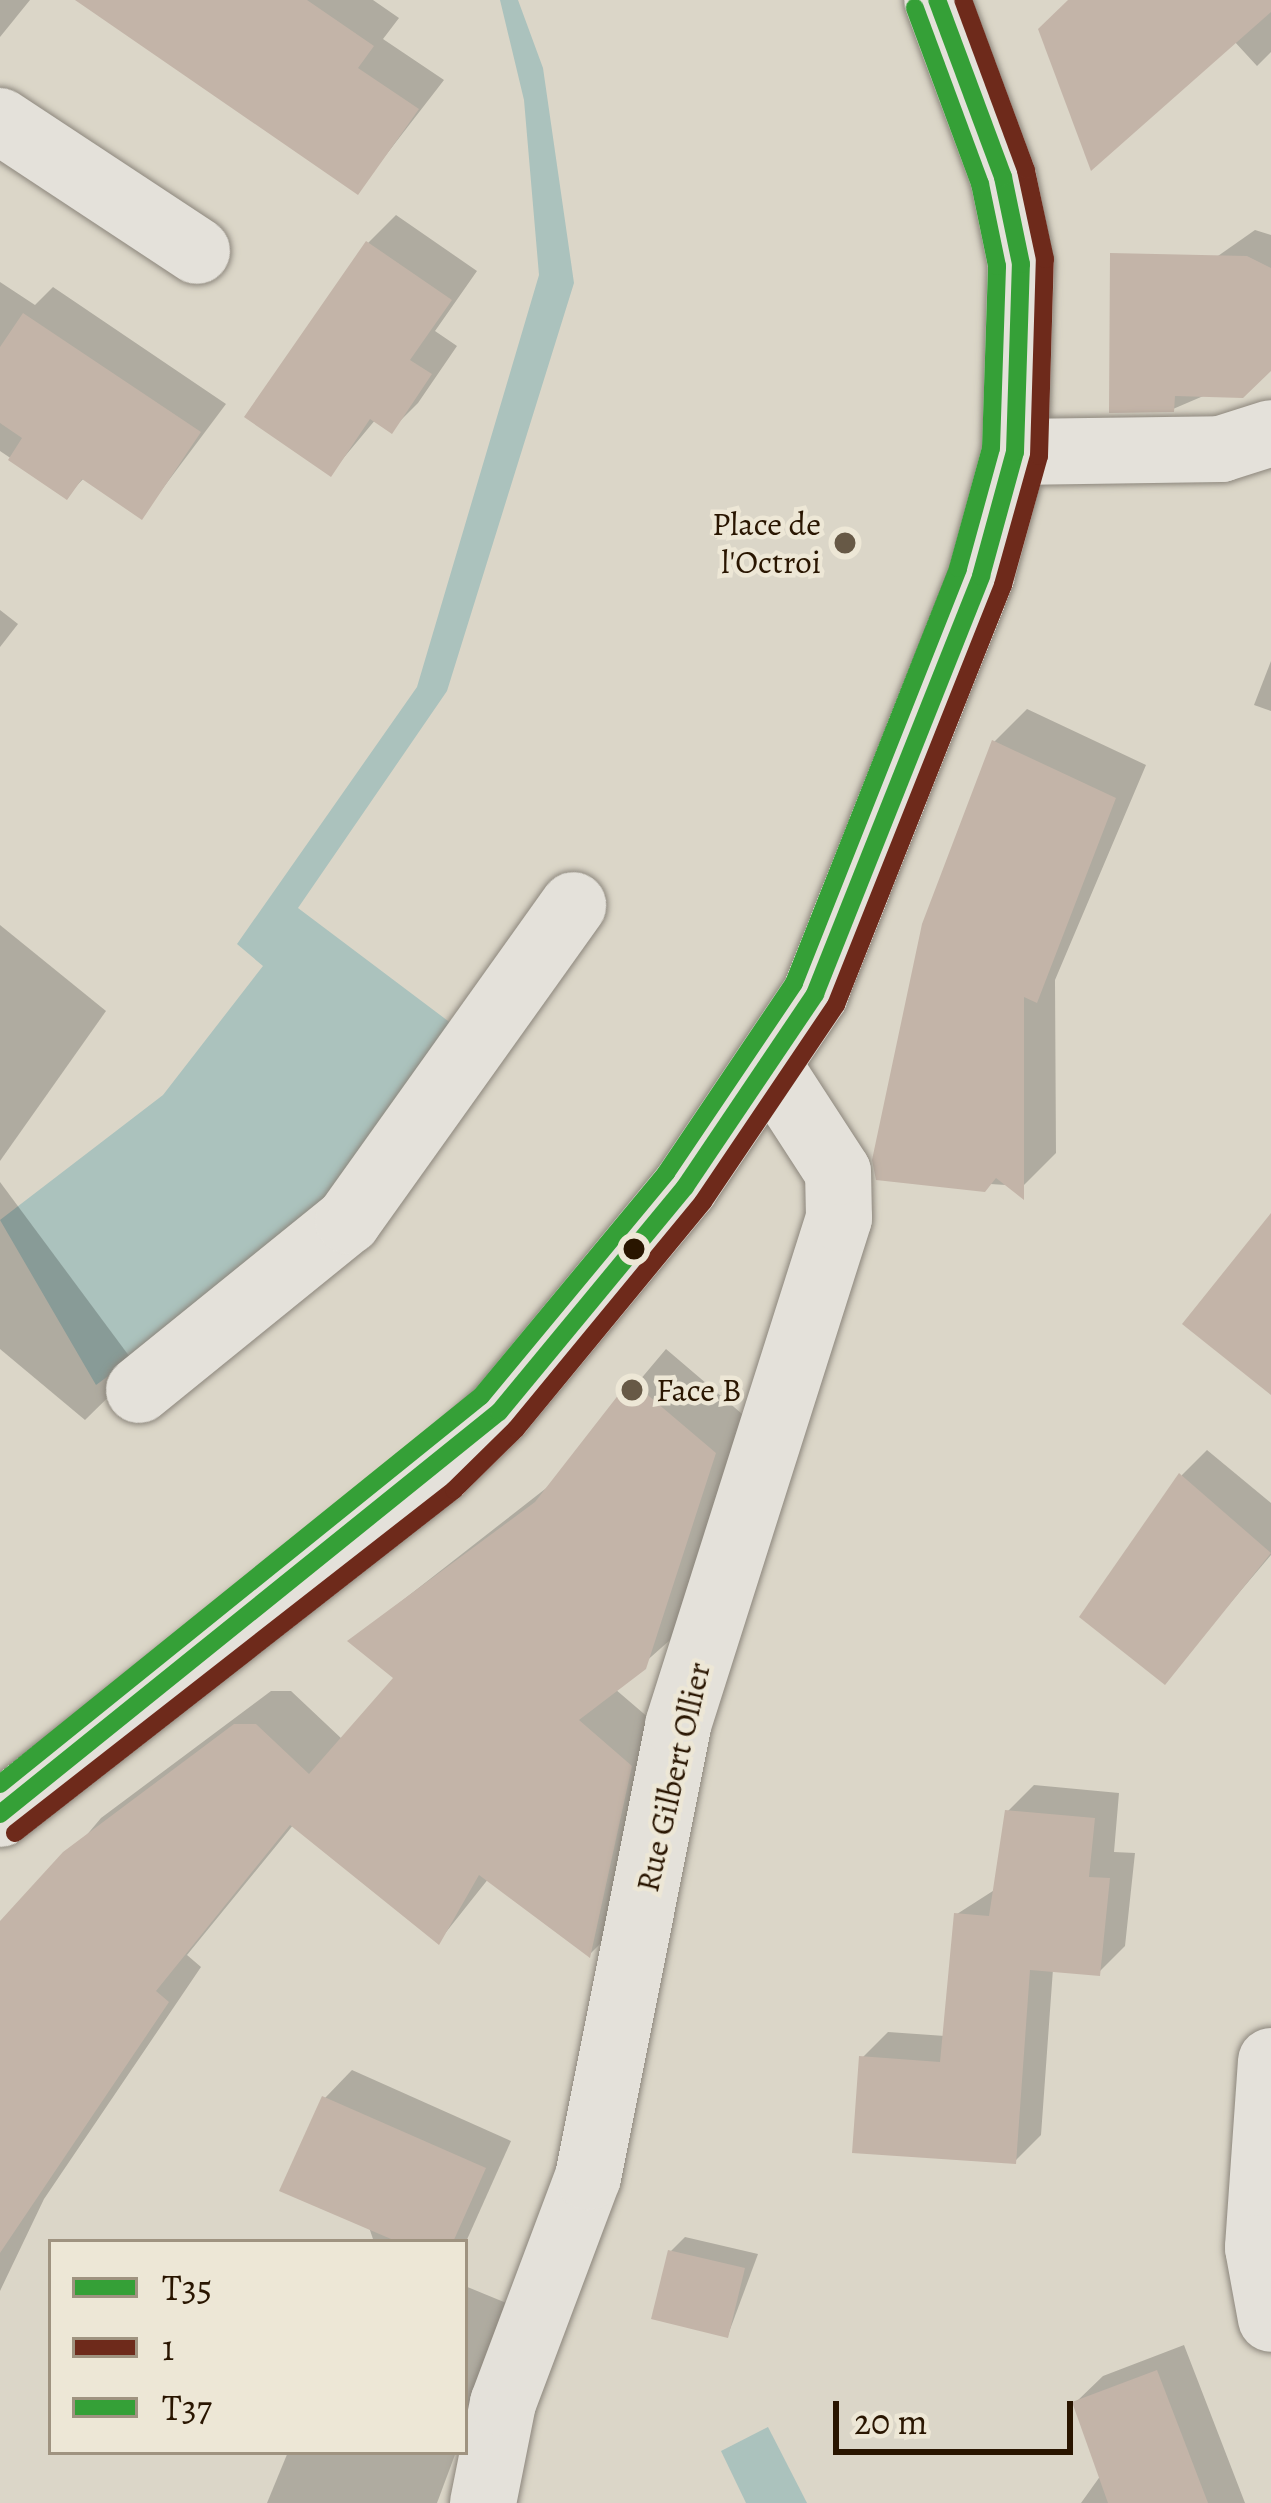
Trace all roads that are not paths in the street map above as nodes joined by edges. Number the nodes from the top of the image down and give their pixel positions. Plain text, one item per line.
1 (941, 1) edge
2 (0, 121) edge
3 (196, 251) dead end
4 (1271, 433) edge
5 (1015, 452) junction
6 (573, 905) dead end
7 (771, 1070) junction
8 (139, 1390) dead end
9 (0, 1814) edge
10 (1271, 2061) edge
11 (1271, 2319) edge
12 (483, 2503) edge

1 - 5 street
2 - 3 street
4 - 5 street
5 - 7 street
6 - 8 street
7 - 9 street
7 - 12 street, Rue Gilbert Ollier
10 - 11 street

